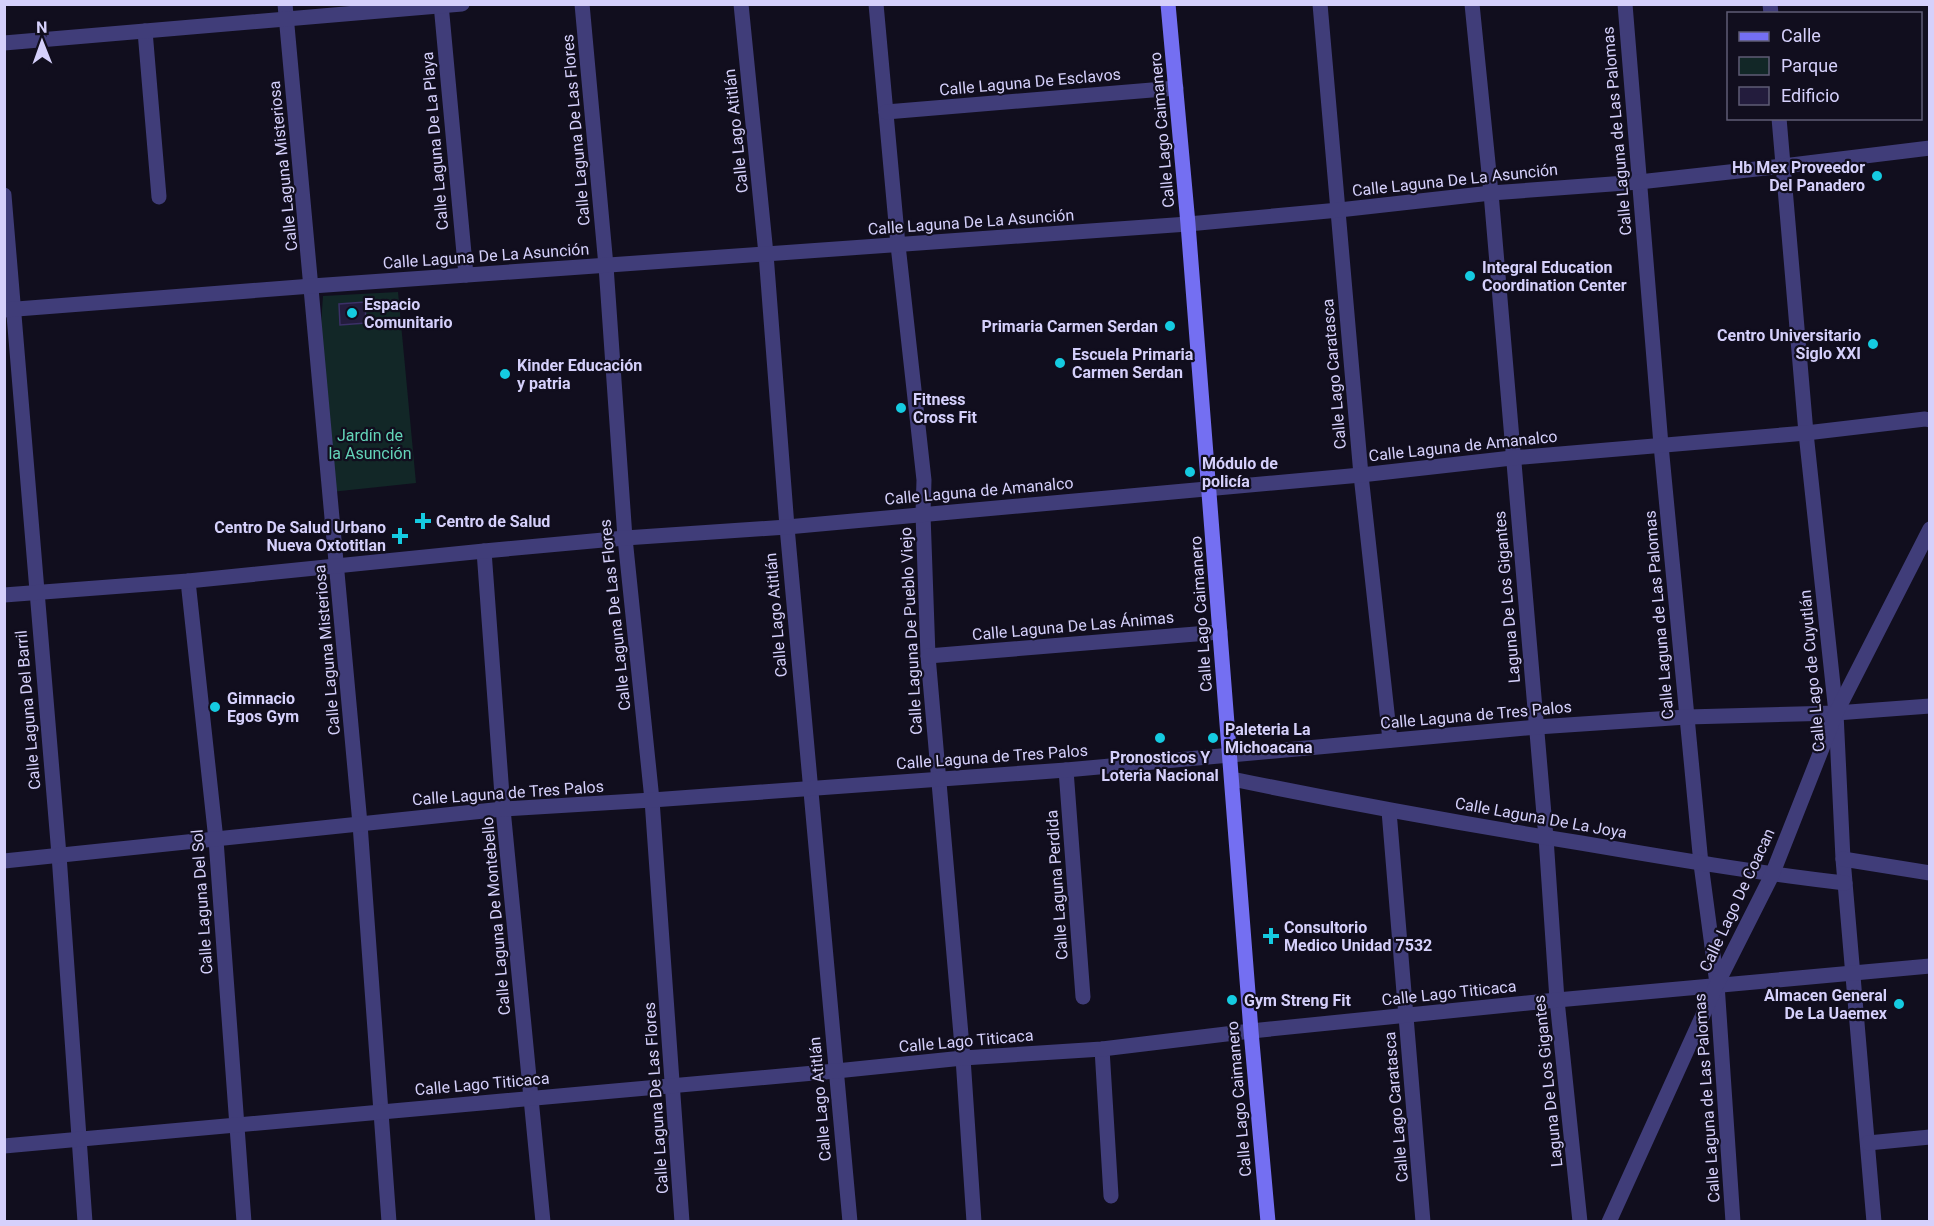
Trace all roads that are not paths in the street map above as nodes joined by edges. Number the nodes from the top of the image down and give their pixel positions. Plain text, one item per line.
1 (462, 4) edge
2 (582, 4) edge
3 (741, 4) edge
4 (876, 4) edge
5 (1168, 4) edge
6 (1320, 4) edge
7 (1472, 4) edge
8 (1625, 4) edge
9 (441, 5) edge
10 (286, 12) edge
11 (145, 31) junction
12 (4, 43) edge
13 (1176, 88) junction
14 (886, 112) junction
15 (1779, 120) edge
16 (1929, 148) edge
17 (1783, 166) junction
18 (1639, 182) junction
19 (1491, 193) junction
20 (4, 195) edge
21 (159, 197) dead end
22 (1339, 210) junction
23 (1188, 224) junction
24 (898, 246) junction
25 (766, 254) junction
26 (606, 266) junction
27 (466, 275) junction
28 (312, 286) junction
29 (9, 310) edge
30 (1928, 418) edge
31 (1806, 433) junction
32 (1661, 445) junction
33 (1512, 458) junction
34 (1361, 475) junction
35 (1210, 488) junction
36 (923, 514) junction
37 (787, 527) junction
38 (1929, 529) edge
39 (625, 538) junction
40 (484, 551) junction
41 (338, 566) junction
42 (188, 581) junction
43 (36, 594) junction
44 (4, 596) edge
45 (1220, 632) junction
46 (928, 656) junction
47 (1929, 706) edge
48 (1836, 713) junction
49 (1687, 717) junction
50 (1537, 728) junction
51 (1390, 740) junction
52 (1230, 756) junction
53 (1066, 770) junction
54 (938, 778) junction
55 (1232, 779) junction
56 (810, 788) junction
57 (652, 800) junction
58 (504, 809) junction
59 (1389, 811) junction
60 (360, 824) junction
61 (1546, 838) junction
62 (216, 840) junction
63 (59, 855) junction
64 (1843, 859) junction
65 (4, 861) edge
66 (1701, 864) junction
67 (1929, 873) edge
68 (1772, 875) junction
69 (1845, 883) junction
70 (1929, 966) edge
71 (1853, 972) junction
72 (1717, 984) junction
73 (1083, 997) dead end
74 (1557, 1000) junction
75 (1406, 1016) junction
76 (1251, 1031) junction
77 (1102, 1050) junction
78 (963, 1058) junction
79 (836, 1071) junction
80 (674, 1085) junction
81 (531, 1098) junction
82 (381, 1111) junction
83 (236, 1124) junction
84 (1929, 1137) edge
85 (79, 1138) junction
86 (1868, 1143) junction
87 (4, 1146) edge
88 (1111, 1196) dead end
89 (85, 1221) edge
90 (243, 1221) edge
91 (389, 1221) edge
92 (543, 1221) edge
93 (682, 1221) edge
94 (850, 1221) edge
95 (974, 1221) edge
96 (1268, 1221) edge
97 (1423, 1221) edge
98 (1580, 1221) edge
99 (1609, 1221) edge
100 (1733, 1221) edge
101 (1874, 1221) edge

1 - 9 street
2 - 26 street, Calle Laguna De Las Flores
3 - 25 street, Calle Lago Atitlán
4 - 14 street, Calle Laguna De Pueblo Viejo
5 - 13 street, Calle Lago Caimanero
6 - 22 street, Calle Lago Caratasca
7 - 19 street, Laguna De Los Gigantes
8 - 18 street, Calle Laguna de Las Palomas
9 - 10 street
9 - 27 street, Calle Laguna De La Playa
10 - 11 street
10 - 28 street, Calle Laguna Misteriosa
11 - 12 street
11 - 21 street
13 - 14 street, Calle Laguna De Esclavos
13 - 23 street, Calle Lago Caimanero
14 - 24 street, Calle Laguna De Pueblo Viejo
15 - 17 street, Calle Lago de Cuyutlán
16 - 17 street, Calle Laguna De La Asunción
17 - 18 street, Calle Laguna De La Asunción
17 - 31 street, Calle Lago de Cuyutlán
18 - 19 street, Calle Laguna De La Asunción
18 - 32 street, Calle Laguna de Las Palomas
19 - 22 street, Calle Laguna De La Asunción
19 - 33 street, Laguna De Los Gigantes
20 - 29 street, Calle Laguna Del Barril
22 - 23 street, Calle Laguna De La Asunción
22 - 34 street, Calle Lago Caratasca
23 - 24 street, Calle Laguna De La Asunción
23 - 35 street, Calle Lago Caimanero
24 - 25 street, Calle Laguna De La Asunción
24 - 36 street, Calle Laguna De Pueblo Viejo
25 - 26 street, Calle Laguna De La Asunción
25 - 37 street, Calle Lago Atitlán
26 - 27 street, Calle Laguna De La Asunción
26 - 39 street, Calle Laguna De Las Flores
27 - 28 street, Calle Laguna De La Asunción
28 - 29 street, Calle Laguna De La Asunción
28 - 41 street, Calle Laguna Misteriosa
29 - 43 street, Calle Laguna Del Barril
30 - 31 street, Calle Laguna de Amanalco
31 - 32 street, Calle Laguna de Amanalco
31 - 48 street, Calle Lago de Cuyutlán
32 - 33 street, Calle Laguna de Amanalco
32 - 49 street, Calle Laguna de Las Palomas
33 - 34 street, Calle Laguna de Amanalco
33 - 50 street, Laguna De Los Gigantes
34 - 35 street, Calle Laguna de Amanalco
34 - 51 street, Calle Lago Caratasca
35 - 36 street, Calle Laguna de Amanalco
35 - 45 street, Calle Lago Caimanero
36 - 37 street, Calle Laguna de Amanalco
36 - 46 street, Calle Laguna De Pueblo Viejo
37 - 39 street, Calle Laguna de Amanalco
37 - 56 street, Calle Lago Atitlán
38 - 48 street, Calle Lago De Coacan
39 - 40 street, Calle Laguna de Amanalco
39 - 57 street, Calle Laguna De Las Flores
40 - 41 street, Calle Laguna de Amanalco
40 - 58 street, Calle Laguna De Montebello
41 - 42 street, Calle Laguna de Amanalco
41 - 60 street, Calle Laguna Misteriosa
42 - 43 street, Calle Laguna de Amanalco
42 - 62 street, Calle Laguna Del Sol
43 - 44 street, Calle Laguna de Amanalco
43 - 63 street, Calle Laguna Del Barril
45 - 46 street, Calle Laguna De Las Ánimas
45 - 52 street, Calle Lago Caimanero
46 - 54 street, Calle Laguna De Pueblo Viejo
47 - 48 street, Calle Laguna de Tres Palos
48 - 49 street, Calle Laguna de Tres Palos
48 - 64 street, Calle Lago de Cuyutlán
48 - 68 street, Calle Lago De Coacan
49 - 50 street, Calle Laguna de Tres Palos
49 - 66 street, Calle Laguna de Las Palomas
50 - 51 street, Calle Laguna de Tres Palos
50 - 61 street, Laguna De Los Gigantes
51 - 52 street, Calle Laguna de Tres Palos
52 - 53 street, Calle Laguna de Tres Palos
52 - 55 street, Calle Lago Caimanero
53 - 54 street, Calle Laguna de Tres Palos
53 - 73 street, Calle Laguna Perdida
54 - 56 street, Calle Laguna de Tres Palos
54 - 78 street, Calle Laguna De Pueblo Viejo
55 - 59 street, Calle Laguna De La Joya
55 - 76 street, Calle Lago Caimanero
56 - 57 street, Calle Laguna de Tres Palos
56 - 79 street, Calle Lago Atitlán
57 - 58 street, Calle Laguna de Tres Palos
57 - 80 street, Calle Laguna De Las Flores
58 - 60 street, Calle Laguna de Tres Palos
58 - 81 street, Calle Laguna De Montebello
59 - 61 street, Calle Laguna De La Joya
59 - 75 street, Calle Lago Caratasca
60 - 62 street, Calle Laguna de Tres Palos
60 - 82 street, Calle Laguna Misteriosa
61 - 66 street, Calle Laguna De La Joya
61 - 74 street, Laguna De Los Gigantes
62 - 63 street, Calle Laguna de Tres Palos
62 - 83 street, Calle Laguna Del Sol
63 - 65 street, Calle Laguna de Tres Palos
63 - 85 street, Calle Laguna Del Barril
64 - 67 street
64 - 69 street, Calle Lago de Cuyutlán
66 - 68 street, Calle Laguna De La Joya
66 - 72 street, Calle Laguna de Las Palomas
68 - 69 street, Calle Laguna De La Joya
68 - 72 street, Calle Lago De Coacan
69 - 71 street, Calle Lago de Cuyutlán
70 - 71 street, Calle Lago Titicaca
71 - 72 street, Calle Lago Titicaca
71 - 86 street, Calle Lago de Cuyutlán
72 - 74 street, Calle Lago Titicaca
72 - 99 street, Calle Lago De Coacan
72 - 100 street, Calle Laguna de Las Palomas
74 - 75 street, Calle Lago Titicaca
74 - 98 street, Laguna De Los Gigantes
75 - 76 street, Calle Lago Titicaca
75 - 97 street, Calle Lago Caratasca
76 - 77 street, Calle Lago Titicaca
76 - 96 street, Calle Lago Caimanero
77 - 78 street, Calle Lago Titicaca
77 - 88 street
78 - 79 street, Calle Lago Titicaca
78 - 95 street, Calle Laguna De Pueblo Viejo
79 - 80 street, Calle Lago Titicaca
79 - 94 street, Calle Lago Atitlán
80 - 81 street, Calle Lago Titicaca
80 - 93 street, Calle Laguna De Las Flores
81 - 82 street, Calle Lago Titicaca
81 - 92 street, Calle Laguna De Montebello
82 - 83 street, Calle Lago Titicaca
82 - 91 street, Calle Laguna Misteriosa
83 - 85 street, Calle Lago Titicaca
83 - 90 street, Calle Laguna Del Sol
84 - 86 street
85 - 87 street, Calle Lago Titicaca
85 - 89 street, Calle Laguna Del Barril
86 - 101 street, Calle Lago de Cuyutlán

